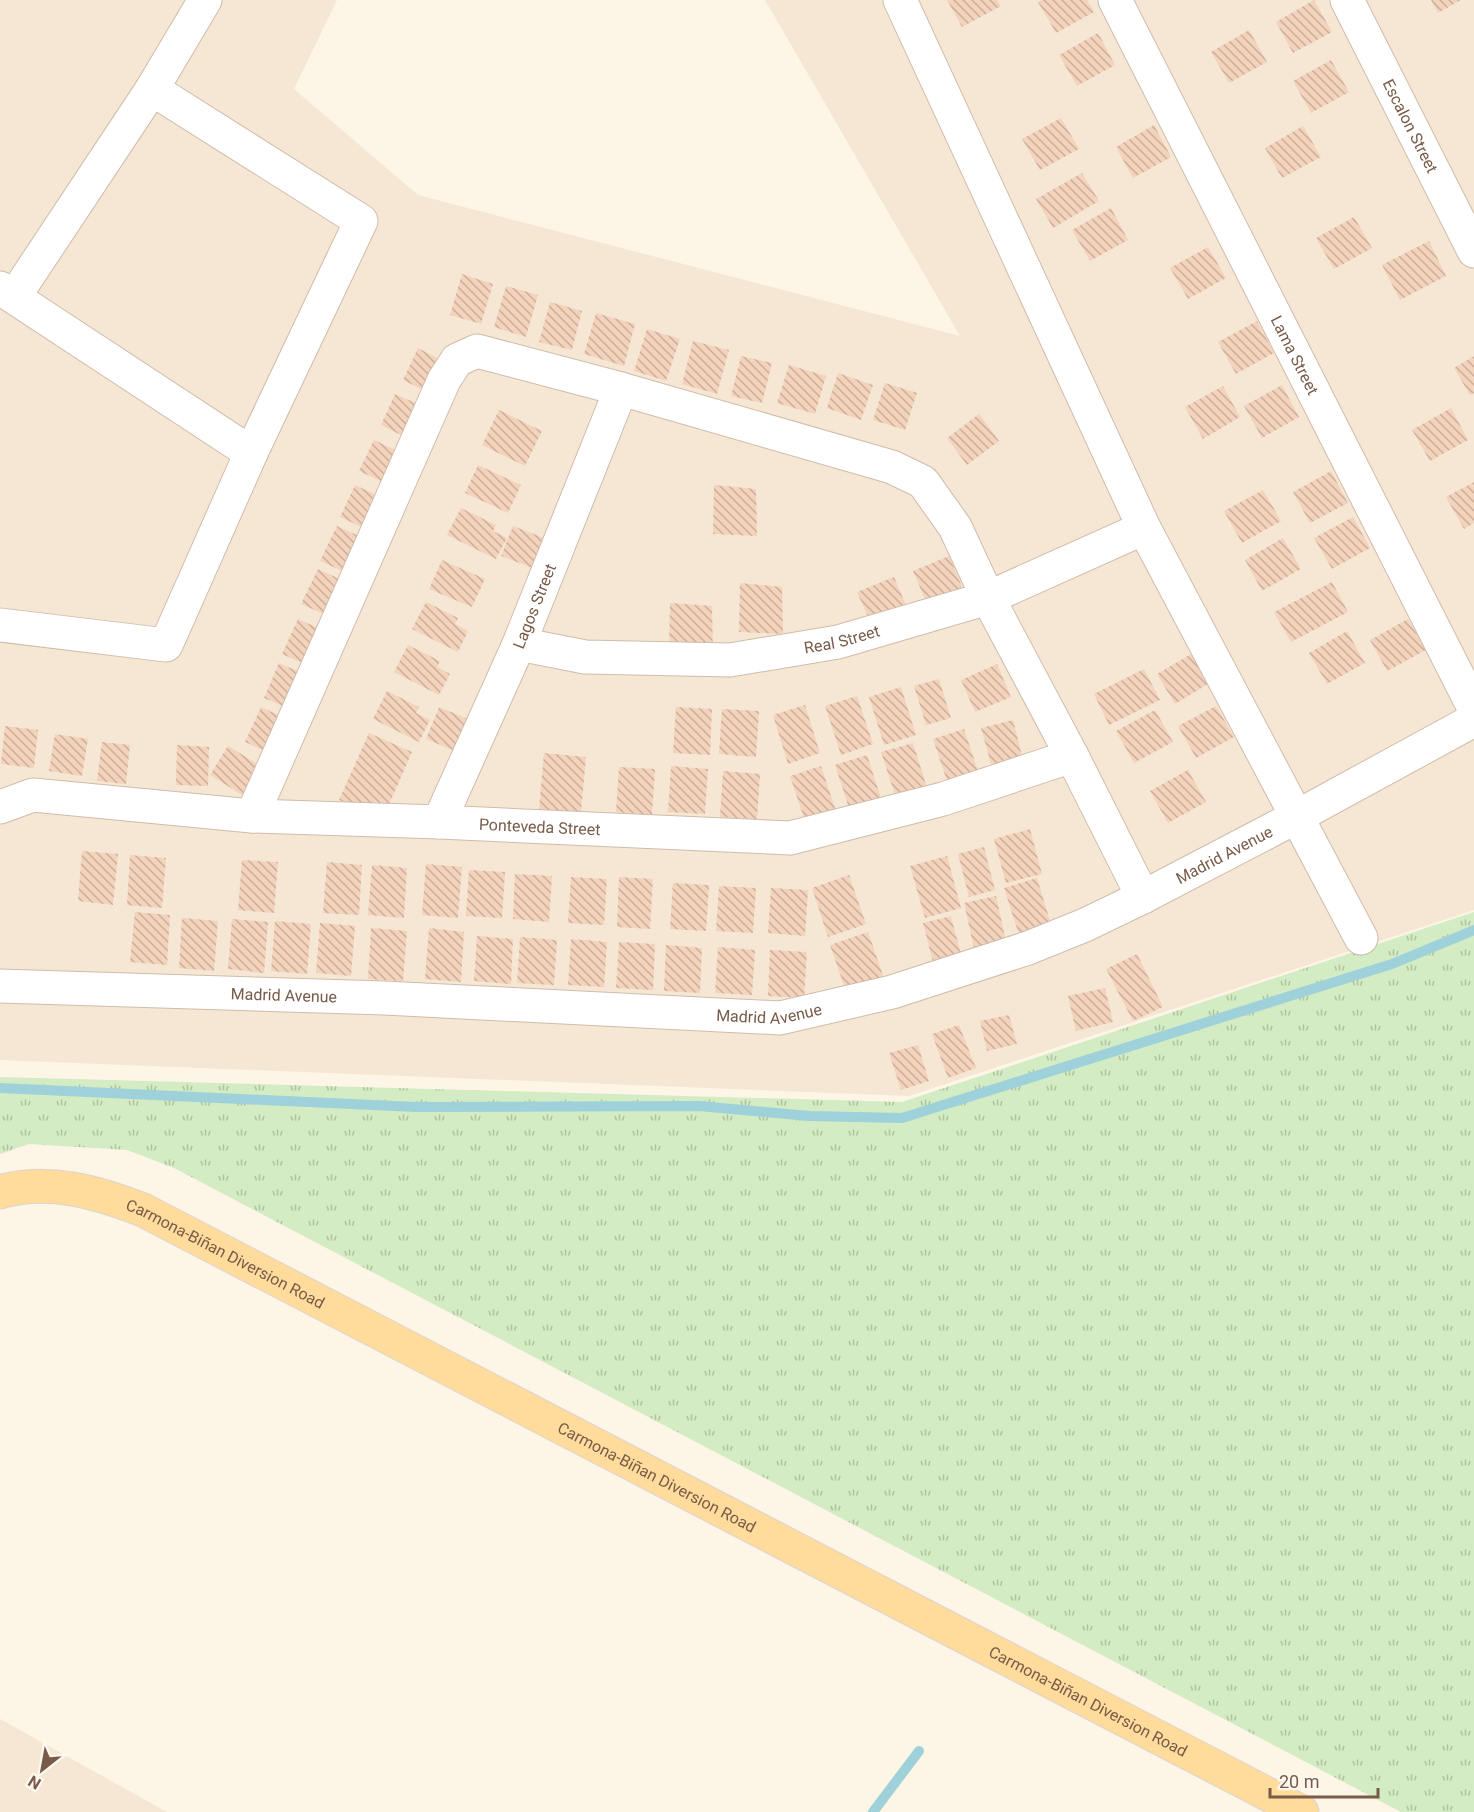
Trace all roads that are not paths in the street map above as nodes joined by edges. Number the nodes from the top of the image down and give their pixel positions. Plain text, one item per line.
1 (206, 0) edge
2 (900, 0) edge
3 (1115, 0) edge
4 (1347, 0) edge
5 (152, 88) junction
6 (1474, 251) edge
7 (7, 292) edge
8 (621, 389) junction
9 (251, 453) junction
10 (1144, 528) junction
11 (988, 598) junction
12 (0, 625) edge
13 (519, 644) junction
14 (1474, 708) edge
15 (1474, 720) edge
16 (1072, 756) junction
17 (0, 807) edge
18 (252, 816) junction
19 (1298, 816) junction
20 (439, 822) junction
21 (1143, 897) junction
22 (1361, 938) dead end
23 (0, 986) edge
24 (0, 1192) edge
25 (1302, 1812) edge

1 - 5 street
2 - 10 street
3 - 14 street, Lama Street
4 - 6 street, Escalon Street
5 - 7 street
5 - 9 street
7 - 9 street
8 - 11 street
8 - 13 street, Lagos Street
8 - 18 street
9 - 12 street
10 - 11 street, Real Street
10 - 19 street
11 - 13 street, Real Street
11 - 16 street
13 - 20 street, Lagos Street
15 - 19 street, Madrid Avenue
16 - 20 street, Ponteveda Street
16 - 21 street
17 - 18 street, Ponteveda Street
18 - 20 street, Ponteveda Street
19 - 21 street, Madrid Avenue
19 - 22 street
21 - 23 street, Madrid Avenue
24 - 25 main road, Carmona-Biñan Diversion Road

